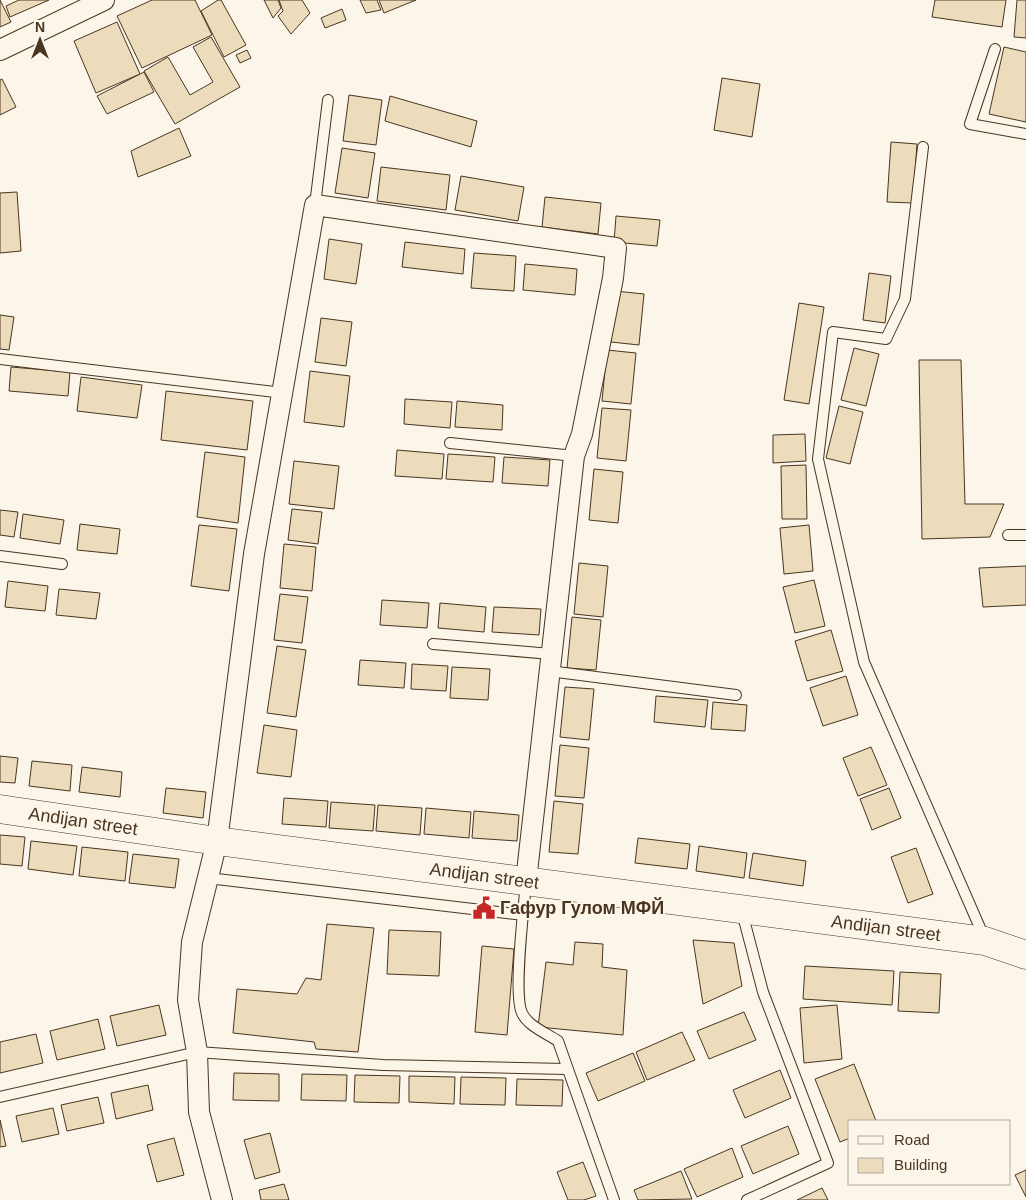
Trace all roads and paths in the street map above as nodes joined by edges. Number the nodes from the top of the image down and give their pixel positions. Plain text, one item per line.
1 (104, 0) edge
2 (995, 49) dead end
3 (0, 50) edge
4 (328, 100) dead end
5 (1026, 134) edge
6 (923, 147) dead end
7 (315, 205) junction
8 (0, 359) edge
9 (283, 393) junction
10 (450, 443) dead end
11 (574, 456) junction
12 (1026, 534) edge
13 (1008, 535) dead end
14 (0, 556) edge
15 (62, 564) dead end
16 (434, 644) dead end
17 (550, 662) junction
18 (736, 695) dead end
19 (0, 809) edge
20 (217, 841) junction
21 (208, 878) junction
22 (526, 881) junction
23 (741, 910) junction
24 (524, 915) junction
25 (985, 941) junction
26 (1026, 955) edge
27 (197, 1052) junction
28 (566, 1069) junction
29 (0, 1097) edge
30 (222, 1200) edge
31 (614, 1200) edge
32 (747, 1200) edge

1 - 3 street
2 - 5 lane
4 - 7 lane
6 - 25 lane
7 - 9 street
7 - 11 street
8 - 9 lane
9 - 20 street
10 - 11 lane
11 - 17 street
12 - 13 lane
14 - 15 lane
16 - 17 lane
17 - 18 lane
17 - 22 street
19 - 20 street, Andijan street
20 - 21 street
20 - 22 street, Andijan street
21 - 24 lane
21 - 27 street
22 - 23 street, Andijan street
22 - 24 lane
23 - 25 street, Andijan street
23 - 32 lane
24 - 28 lane
25 - 26 street, Andijan street
27 - 28 lane
27 - 29 lane
27 - 30 street
28 - 31 lane

